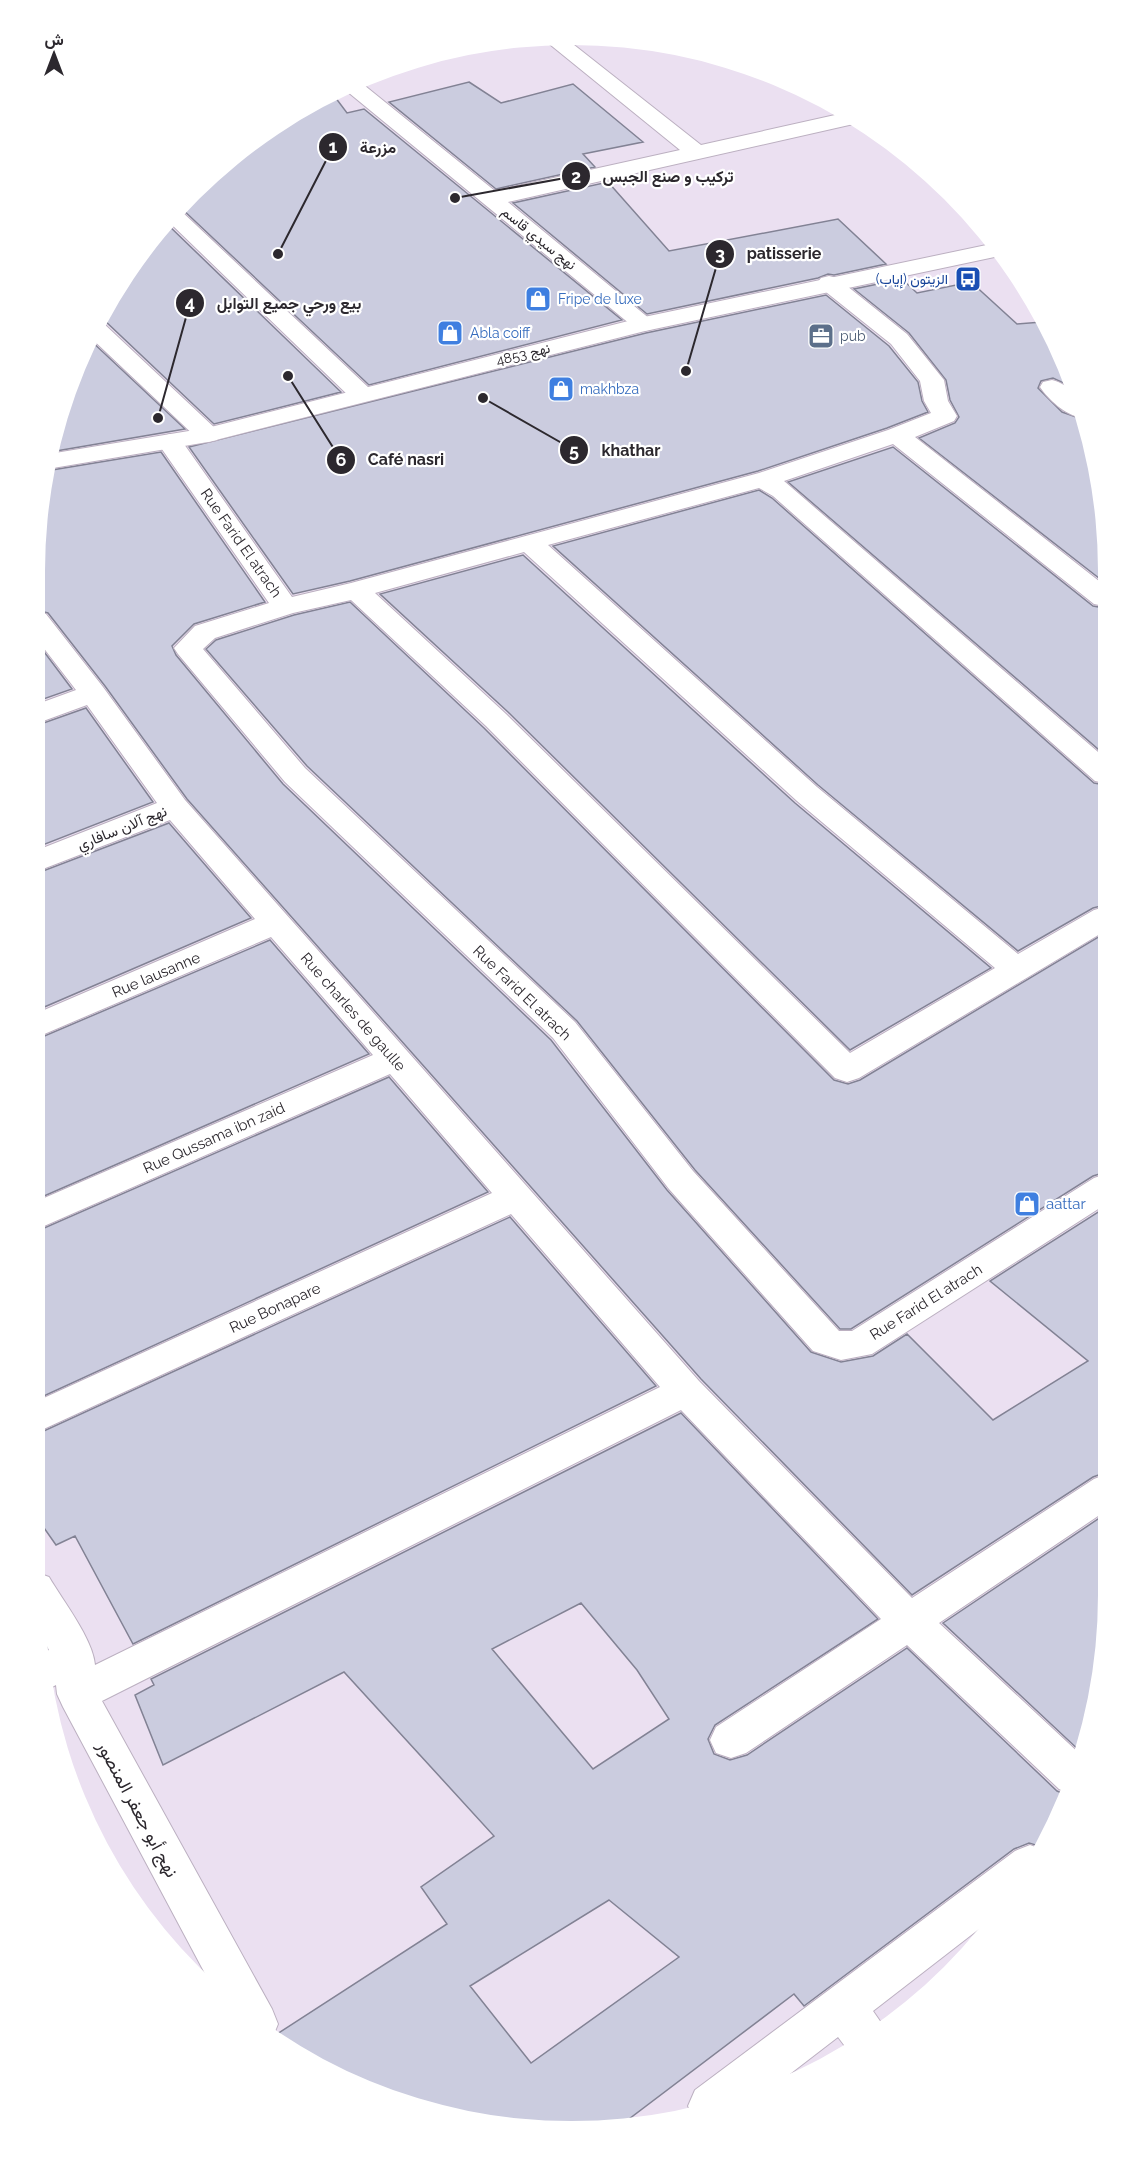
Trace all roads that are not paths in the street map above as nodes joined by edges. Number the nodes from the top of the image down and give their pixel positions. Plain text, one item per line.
1 (559, 45) edge
2 (358, 91) edge
3 (842, 120) edge
4 (697, 153) junction
5 (491, 199) junction
6 (180, 220) edge
7 (989, 251) edge
8 (829, 284) junction
9 (644, 324) junction
10 (101, 335) edge
11 (1052, 387) dead end
12 (361, 394) junction
13 (1070, 402) edge
14 (208, 435) junction
15 (897, 435) junction
16 (170, 442) junction
17 (57, 461) edge
18 (764, 480) junction
19 (530, 543) junction
20 (357, 590) junction
21 (1098, 593) edge
22 (285, 607) junction
23 (45, 632) edge
24 (93, 693) junction
25 (45, 711) edge
26 (1098, 768) edge
27 (175, 807) junction
28 (45, 858) edge
29 (1098, 920) edge
30 (276, 922) junction
31 (1017, 970) junction
32 (45, 1023) edge
33 (393, 1059) junction
34 (1098, 1192) edge
35 (515, 1197) junction
36 (45, 1213) edge
37 (686, 1391) junction
38 (45, 1413) edge
39 (1098, 1496) edge
40 (46, 1620) edge
41 (910, 1622) junction
42 (66, 1674) edge
43 (731, 1740) dead end
44 (1068, 1770) edge
45 (1014, 1879) edge
46 (242, 2005) edge
47 (853, 2022) edge
48 (725, 2098) edge

1 - 4 street
2 - 5 street, نهج سيدي قاسم
3 - 4 street
4 - 5 street
5 - 9 street, نهج سيدي قاسم
6 - 12 street
7 - 8 street, نهج 4853
8 - 9 street, نهج 4853
8 - 15 street
9 - 12 street, نهج 4853
10 - 14 street
11 - 13 street
12 - 14 street, نهج 4853
14 - 16 street, نهج 4853
15 - 18 street
15 - 21 street
16 - 17 street, نهج 4853
16 - 22 street, Rue Farid El atrach
18 - 19 street
18 - 26 street
19 - 20 street
19 - 31 street
20 - 22 street
20 - 31 street
22 - 34 street, Rue Farid El atrach
23 - 24 street, Rue charles de gaulle
24 - 25 street
24 - 27 street, Rue charles de gaulle
27 - 28 street, نهج آلان سافاري
27 - 30 street, Rue charles de gaulle
29 - 31 street
30 - 32 street, Rue lausanne
30 - 33 street, Rue charles de gaulle
33 - 35 street, Rue charles de gaulle
33 - 36 street, Rue Qussama ibn zaid
35 - 37 street, Rue charles de gaulle
35 - 38 street, Rue Bonapare
37 - 41 street, Rue charles de gaulle
37 - 42 street
39 - 41 street
40 - 42 street, نهج أبو جعفر المنصور
41 - 43 street
41 - 44 street, Rue charles de gaulle
42 - 46 street, نهج أبو جعفر المنصور
45 - 47 street
47 - 48 street

